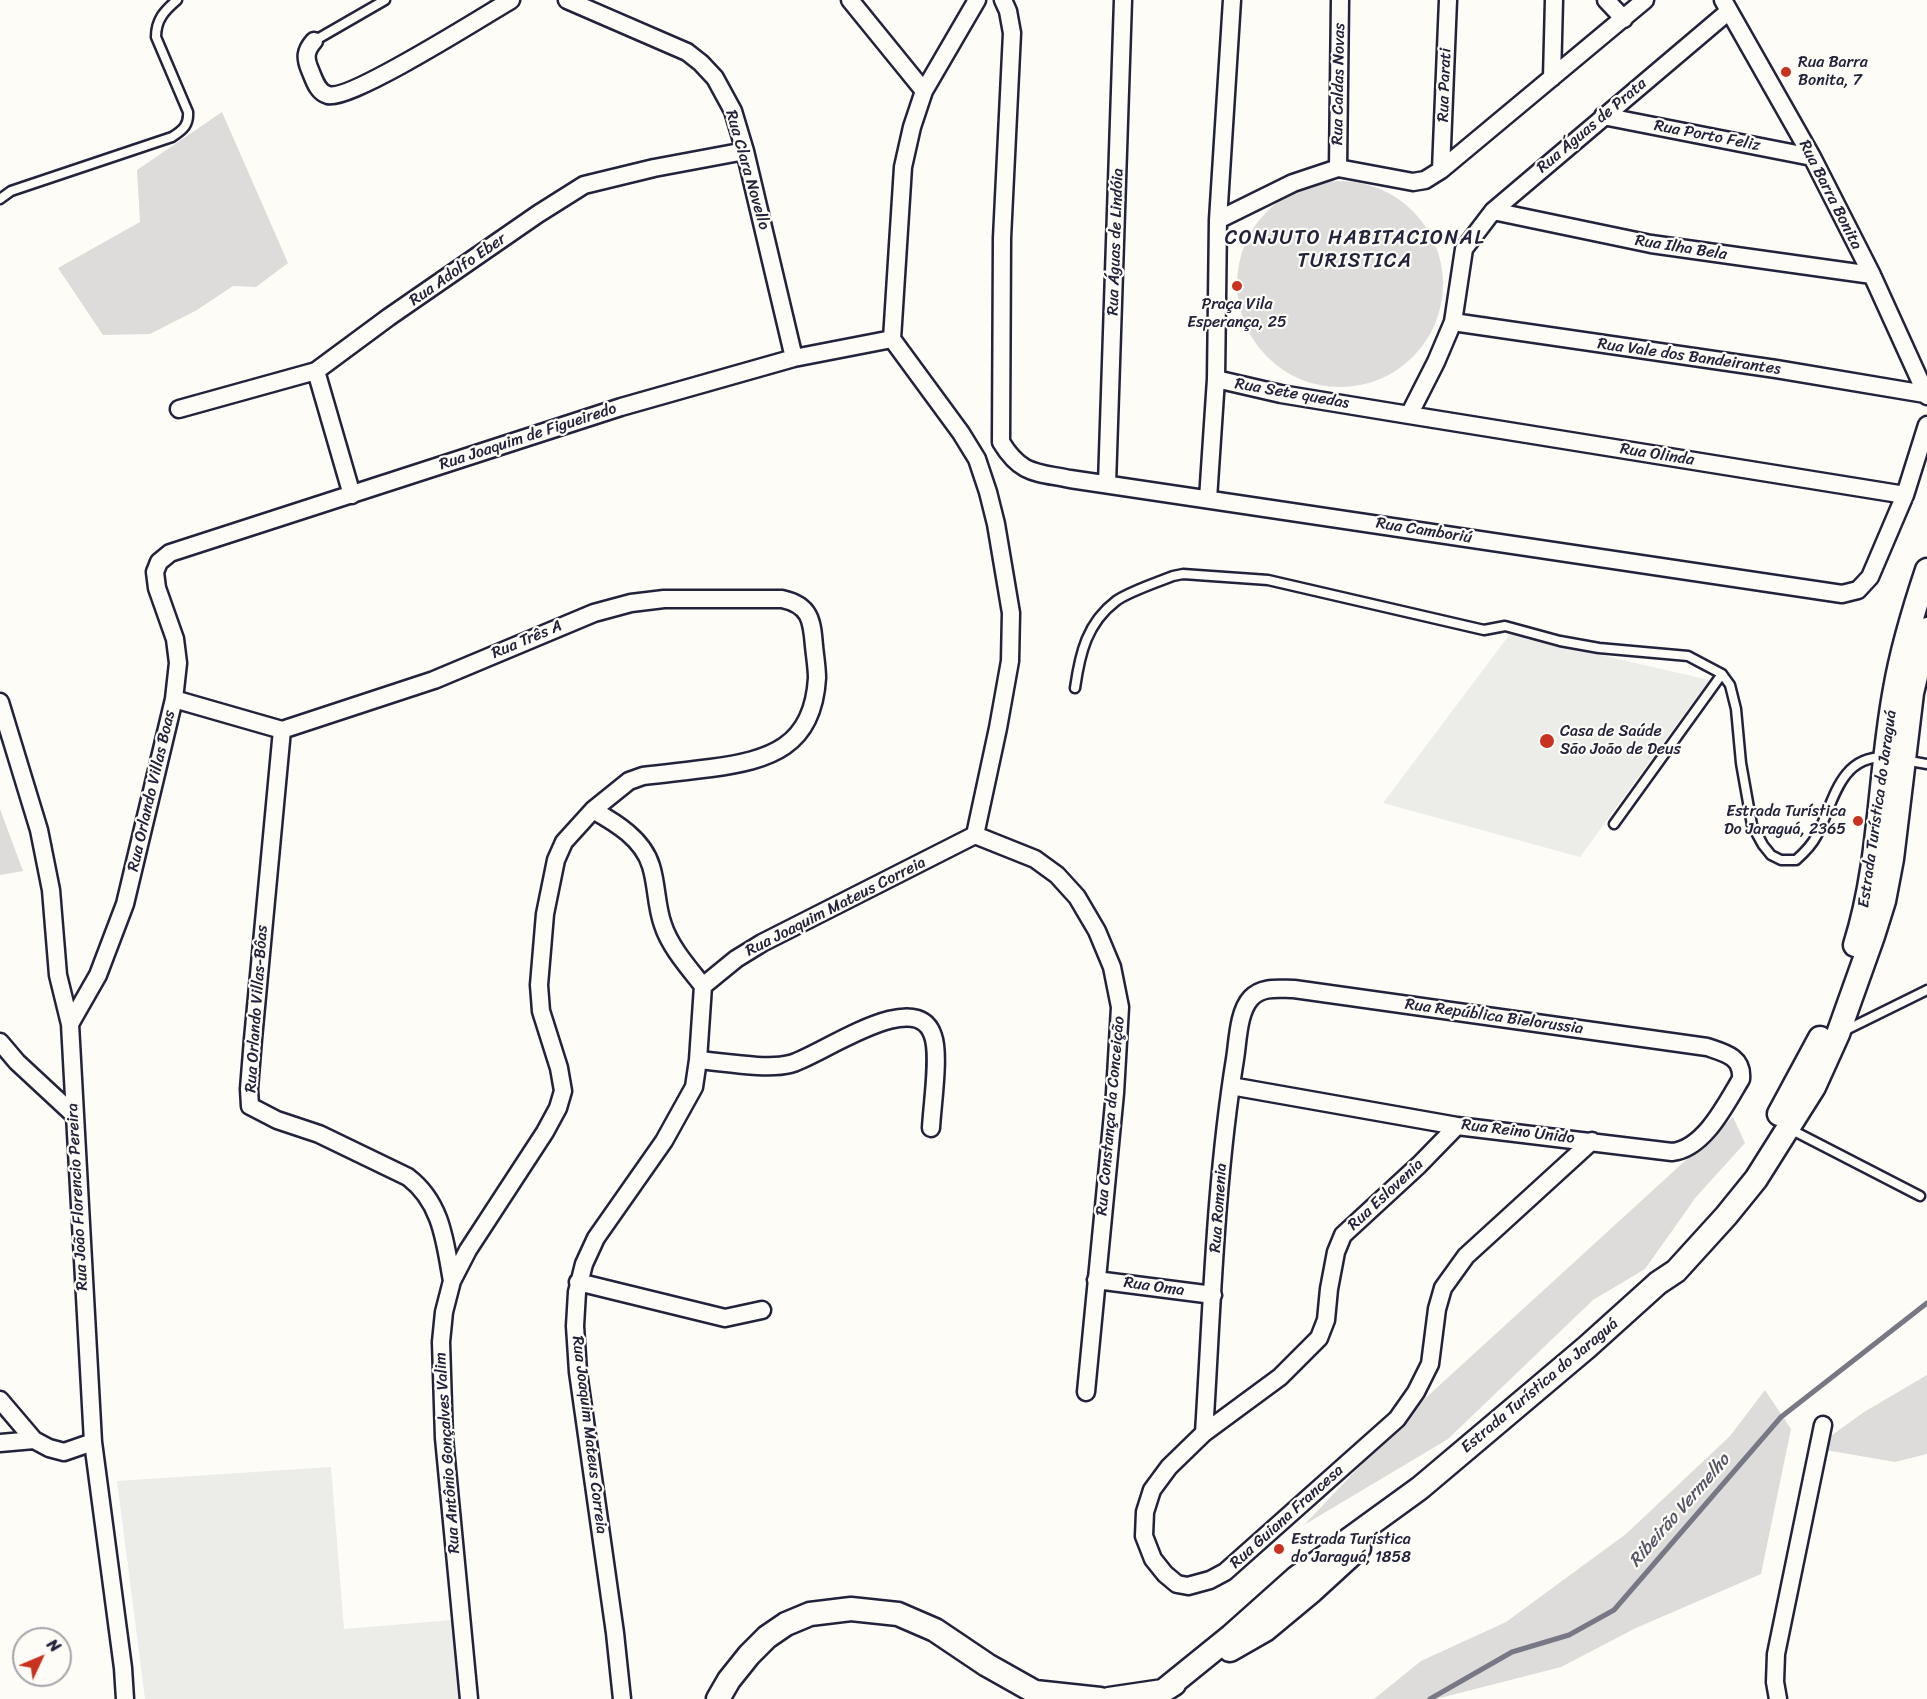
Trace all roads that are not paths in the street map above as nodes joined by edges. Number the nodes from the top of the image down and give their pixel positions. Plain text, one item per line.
1 (177, 0) edge
2 (385, 0) edge
3 (511, 0) edge
4 (567, 0) edge
5 (850, 0) edge
6 (977, 0) edge
7 (1004, 0) edge
8 (1123, 0) edge
9 (1232, 0) edge
10 (1340, 0) edge
11 (1448, 0) edge
12 (1554, 0) edge
13 (1606, 0) edge
14 (1645, 0) edge
15 (1726, 6) edge
16 (1623, 19) junction
17 (314, 41) joint
18 (1552, 78) junction
19 (924, 92) junction
20 (1603, 116) junction
21 (745, 152) junction
22 (1812, 157) junction
23 (1338, 168) junction
24 (1441, 170) junction
25 (0, 199) edge
26 (1493, 211) junction
27 (1218, 220) junction
28 (1872, 275) junction
29 (1453, 322) junction
30 (892, 339) junction
31 (795, 358) junction
32 (316, 371) junction
33 (1216, 380) junction
34 (1926, 394) edge
35 (179, 409) dead end
36 (1409, 415) junction
37 (1927, 425) edge
38 (1107, 484) junction
39 (352, 495) junction
40 (1905, 495) junction
41 (1208, 499) junction
42 (170, 553) joint
43 (1927, 570) edge
44 (782, 599) joint
45 (1927, 629) edge
46 (1722, 674) junction
47 (1075, 688) dead end
48 (174, 699) junction
49 (0, 702) edge
50 (282, 730) junction
51 (1906, 760) edge
52 (593, 810) junction
53 (1614, 824) dead end
54 (975, 835) junction
55 (703, 986) junction
56 (1927, 990) edge
57 (1259, 991) joint
58 (69, 1024) junction
59 (1838, 1034) junction
60 (0, 1042) edge
61 (1728, 1053) joint
62 (699, 1060) junction
63 (1231, 1086) junction
64 (73, 1114) junction
65 (1457, 1126) junction
66 (931, 1128) dead end
67 (1789, 1128) junction
68 (1592, 1141) junction
69 (1920, 1196) dead end
70 (1096, 1280) junction
71 (452, 1281) junction
72 (578, 1282) junction
73 (1658, 1283) junction
74 (1213, 1295) junction
75 (762, 1310) dead end
76 (1086, 1392) dead end
77 (0, 1400) edge
78 (1823, 1425) dead end
79 (1204, 1433) junction
80 (34, 1440) junction
81 (93, 1442) junction
82 (0, 1443) edge
83 (125, 1699) edge
84 (469, 1699) edge
85 (622, 1699) edge
86 (718, 1699) edge
87 (1100, 1699) edge
88 (1109, 1699) edge
89 (1778, 1699) edge

1 - 25 lane
2 - 17 lane
3 - 17 street
4 - 21 street, Rua Clara Novello
5 - 19 street
6 - 19 street
7 - 38 street, Rua Camboriú
8 - 38 street, Rua Águas de Lindóia
9 - 27 street
10 - 23 street, Rua Caldas Novas
11 - 24 street, Rua Parati
12 - 18 street
13 - 16 street
14 - 16 street
15 - 20 street, Rua Águas de Prata
15 - 22 street, Rua Barra Bonita
16 - 18 street
18 - 24 street
19 - 30 street
20 - 22 street, Rua Porto Feliz
20 - 26 street, Rua Águas de Prata
21 - 31 street, Rua Clara Novello
21 - 32 street, Rua Adolfo Eber
22 - 28 street, Rua Barra Bonita
23 - 24 street
23 - 27 street
26 - 28 street, Rua Ilha Bela
26 - 29 street, Rua Águas de Prata
27 - 33 street, Rua Sete quedas
28 - 34 street, Rua Barra Bonita
29 - 34 street, Rua Vale dos Bandeirantes
29 - 36 street
30 - 31 street, Rua Joaquim de Figueiredo
30 - 54 street
31 - 39 street, Rua Joaquim de Figueiredo
32 - 35 street, Rua Adolfo Eber
32 - 39 street
33 - 36 street, Rua Sete quedas
33 - 41 street
36 - 40 street, Rua Olinda
37 - 40 street
38 - 41 street, Rua Camboriú
39 - 42 street, Rua Joaquim de Figueiredo
40 - 41 street, Rua Camboriú
42 - 48 street, Rua Orlando Villas Boas
43 - 51 main road, Estrada Turística do Jaraguá
44 - 50 street, Rua Três A
44 - 52 street, Rua Antônio Gonçalves Valim
45 - 51 main road, Estrada Turística do Jaraguá
46 - 47 lane
46 - 51 lane
46 - 53 lane
48 - 50 street
48 - 58 street, Rua Orlando Villas Boas
49 - 58 street, Rua João Florencio Pereira
50 - 71 street, Rua Orlando Villas-Bôas
51 - 59 main road, Estrada Turística do Jaraguá
51 - 73 main road, Estrada Turística do Jaraguá
52 - 55 street
52 - 71 street, Rua Antônio Gonçalves Valim
54 - 55 street, Rua Joaquim Mateus Correia
54 - 70 street, Rua Constança da Conceição
55 - 62 street, Rua Joaquim Mateus Correia
56 - 59 lane
57 - 61 street, Rua República Bielorussia
57 - 63 street, Rua Romenia
58 - 64 street, Rua João Florencio Pereira
59 - 67 main road, Estrada Turística do Jaraguá
60 - 64 street
61 - 68 street, Rua Reino Unido
62 - 66 street
62 - 72 street, Rua Joaquim Mateus Correia
63 - 65 street, Rua Reino Unido
63 - 74 street, Rua Romenia
64 - 81 street, Rua João Florencio Pereira
65 - 68 street, Rua Reino Unido
65 - 79 street, Rua Eslovenia
67 - 69 lane
67 - 73 main road, Estrada Turística do Jaraguá
68 - 79 street, Rua Guiana Francesa
70 - 74 street, Rua Oma
70 - 76 street, Rua Constança da Conceição
71 - 84 street, Rua Antônio Gonçalves Valim
72 - 75 street
72 - 85 street, Rua Joaquim Mateus Correia
73 - 88 main road, Estrada Turística do Jaraguá
74 - 79 street, Rua Romenia
77 - 80 street
78 - 89 street
80 - 81 street
80 - 82 street
81 - 83 street, Rua João Florencio Pereira
86 - 87 main road

